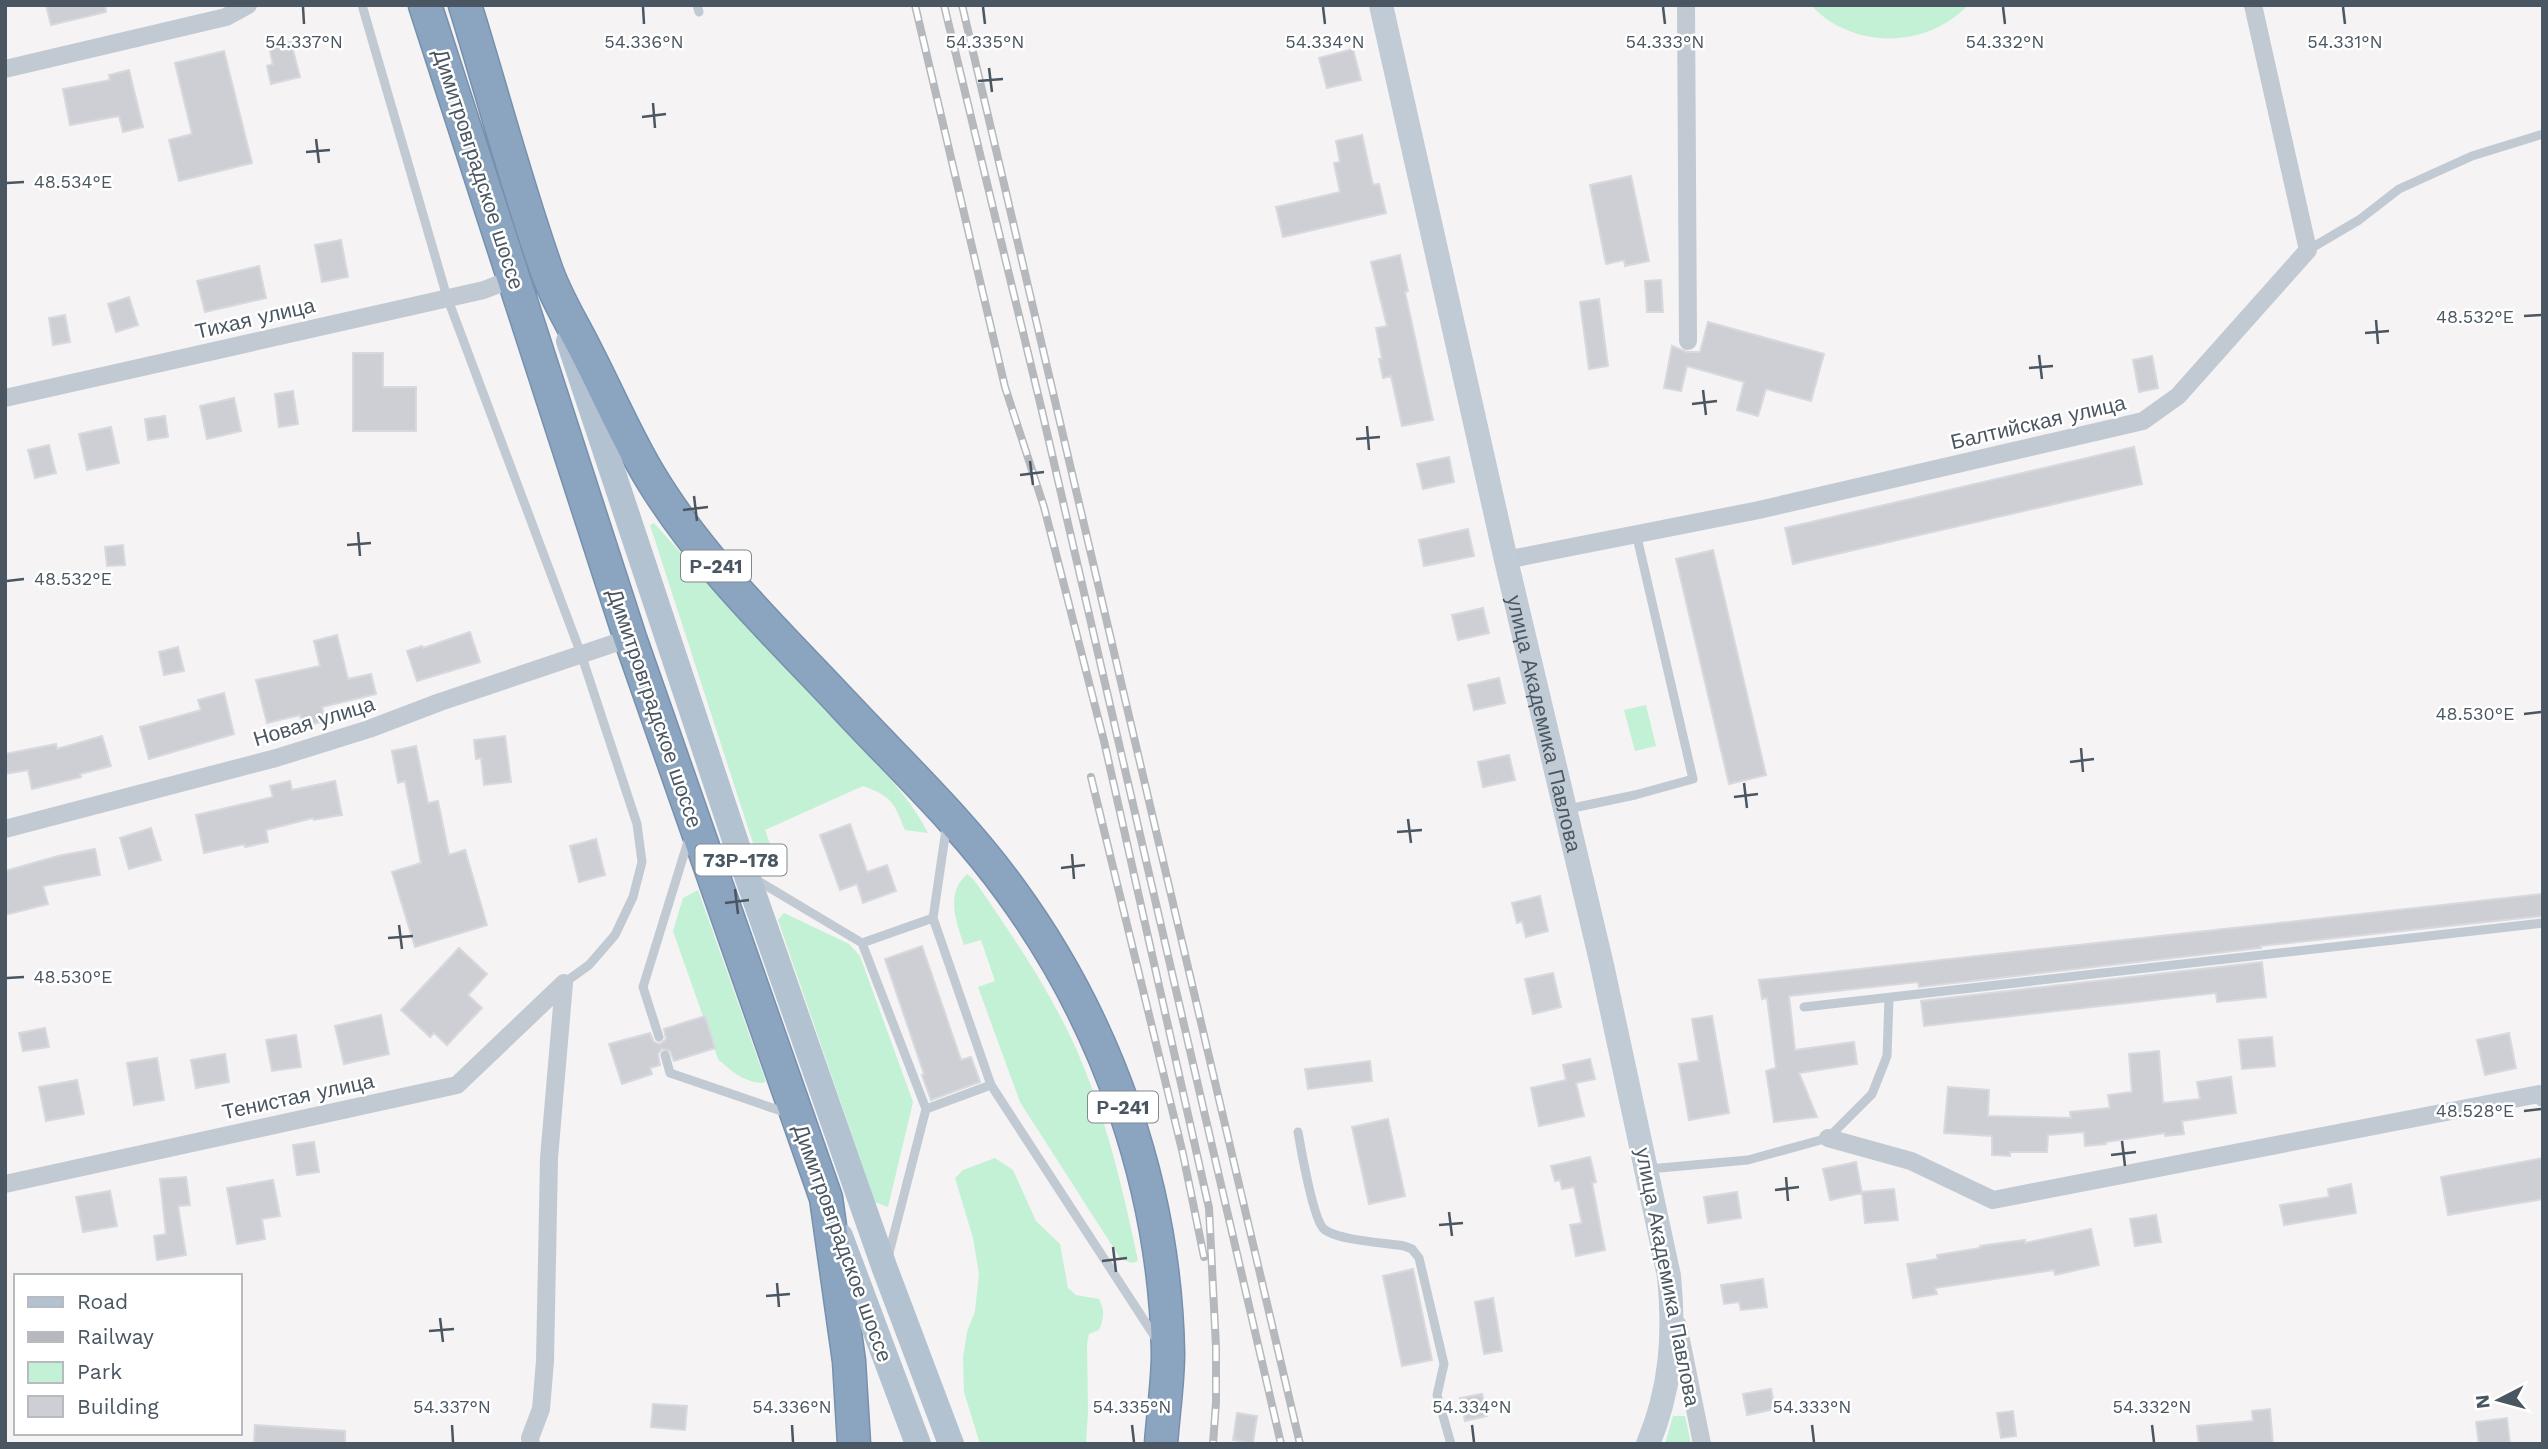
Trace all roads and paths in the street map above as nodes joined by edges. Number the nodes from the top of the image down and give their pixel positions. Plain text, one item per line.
1 (248, 5) edge
2 (362, 5) edge
3 (425, 5) edge
4 (465, 5) edge
5 (1381, 5) edge
6 (1686, 5) edge
7 (2253, 5) edge
8 (5, 69) edge
9 (2543, 134) edge
10 (2308, 250) junction
11 (546, 271) junction
12 (514, 278) junction
13 (447, 297) junction
14 (1688, 341) dead end
15 (5, 398) edge
16 (1636, 533) junction
17 (1506, 560) junction
18 (630, 638) junction
19 (581, 654) junction
20 (1566, 810) junction
21 (948, 816) junction
22 (693, 820) junction
23 (5, 829) edge
24 (746, 873) junction
25 (933, 918) junction
26 (2543, 923) edge
27 (862, 943) junction
28 (564, 983) junction
29 (1889, 998) junction
30 (1804, 1007) dead end
31 (659, 1037) dead end
32 (665, 1055) dead end
33 (991, 1085) junction
34 (2543, 1098) edge
35 (926, 1109) junction
36 (796, 1115) junction
37 (1298, 1132) dead end
38 (1828, 1138) junction
39 (1647, 1169) junction
40 (5, 1184) edge
41 (826, 1198) junction
42 (886, 1269) junction
43 (1669, 1276) junction
44 (1168, 1356) junction
45 (531, 1444) edge
46 (854, 1444) edge
47 (918, 1444) edge
48 (951, 1444) edge
49 (1161, 1444) edge
50 (1451, 1444) edge
51 (1648, 1444) edge
52 (1702, 1444) edge

1 - 8 street
2 - 13 lane
3 - 12 highway, Димитровградское шоссе
4 - 11 highway, Димитровградское шоссе / Р-241
5 - 17 street, улица Академика Павлова
6 - 14 street
7 - 10 street
9 - 10 lane
10 - 16 street, Балтийская улица
11 - 21 highway, Р-241
11 - 24 main road, Димитровградское шоссе / 73Р-178
12 - 13 street, Тихая улица
12 - 18 highway, Димитровградское шоссе
13 - 15 street, Тихая улица
13 - 19 lane
16 - 17 street, Балтийская улица
16 - 20 lane
17 - 20 street, улица Академика Павлова
18 - 19 street, Новая улица
18 - 22 highway, Димитровградское шоссе
19 - 23 street, Новая улица
19 - 28 lane
20 - 39 street, улица Академика Павлова
21 - 25 lane
21 - 44 highway, Р-241
22 - 31 lane
22 - 36 highway, Димитровградское шоссе
24 - 27 lane
24 - 42 main road, Димитровградское шоссе / 73Р-178
25 - 27 lane
25 - 33 lane
26 - 29 lane
27 - 35 lane
28 - 40 street, Тенистая улица
28 - 45 street
29 - 30 lane
29 - 38 lane
32 - 36 lane
33 - 35 lane
33 - 44 lane
34 - 38 street
35 - 42 lane
36 - 41 highway, Димитровградское шоссе
37 - 50 lane
38 - 39 lane
39 - 43 street, улица Академика Павлова
41 - 46 highway
41 - 47 main road, Димитровградское шоссе
42 - 48 main road, Димитровградское шоссе / 73Р-178
43 - 51 street
43 - 52 street, улица Академика Павлова
44 - 49 highway, Р-241

